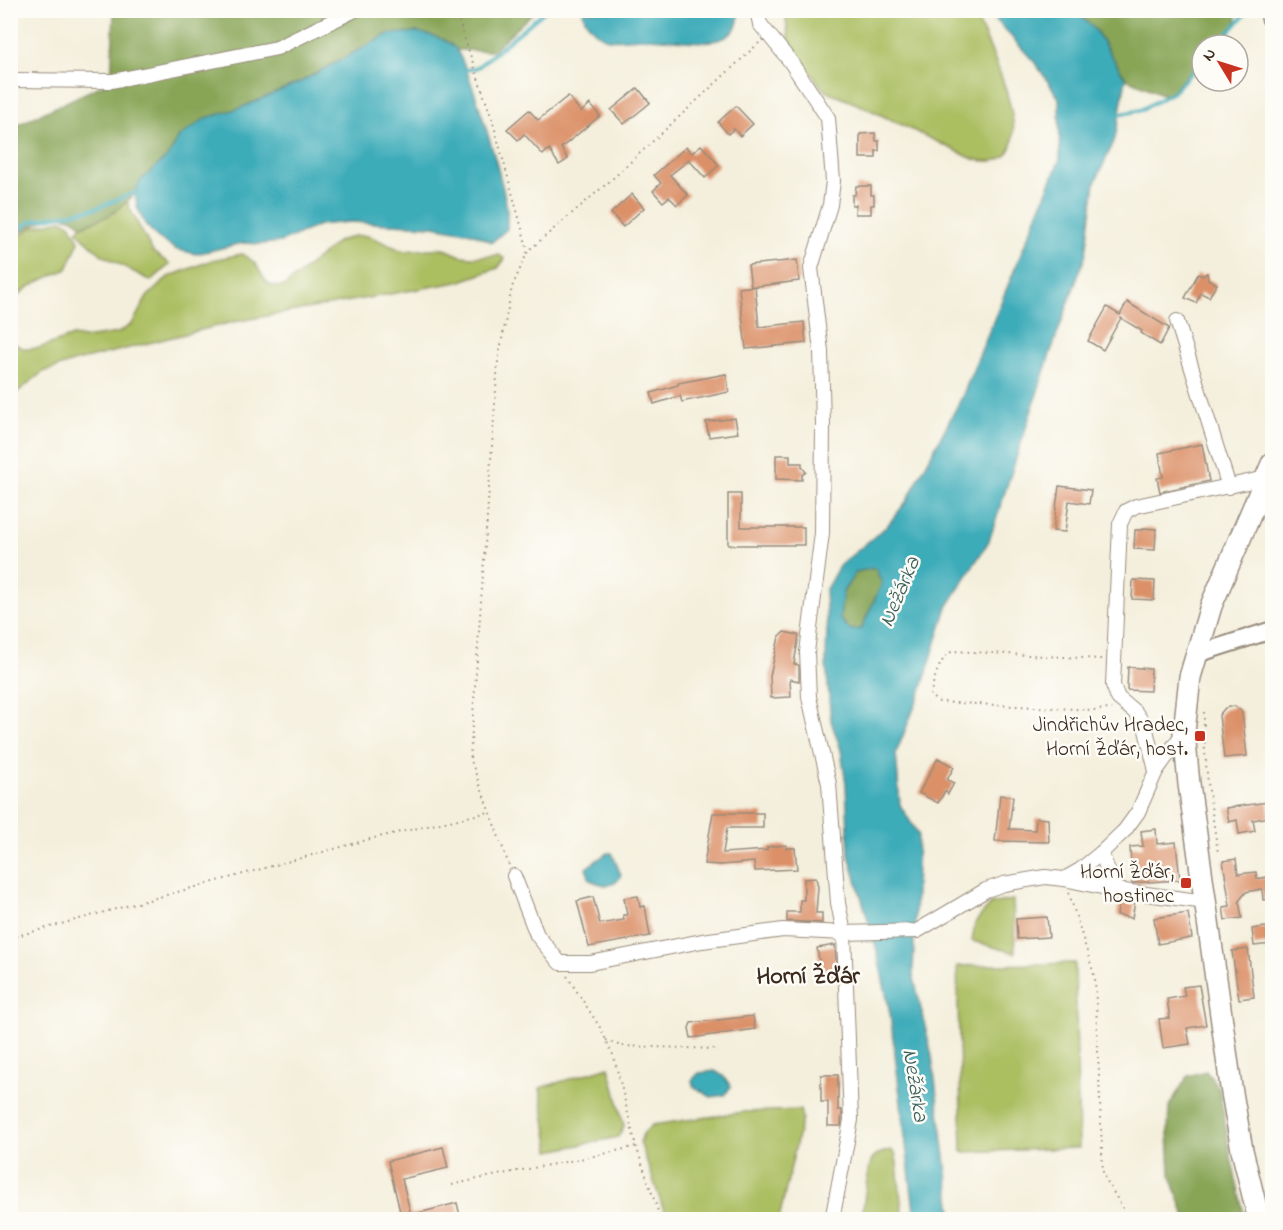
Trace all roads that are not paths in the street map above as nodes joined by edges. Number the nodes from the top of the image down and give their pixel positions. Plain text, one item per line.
1 (355, 10) edge
2 (757, 10) edge
3 (1271, 10) edge
4 (1272, 17) edge
5 (10, 80) edge
6 (1177, 321) dead end
7 (1269, 471) edge
8 (1229, 487) junction
9 (1272, 630) edge
10 (1197, 654) junction
11 (1184, 732) junction
12 (1156, 771) junction
13 (1101, 853) junction
14 (514, 876) road end
15 (1064, 879) junction
16 (1116, 890) junction
17 (1206, 902) junction
18 (844, 933) junction
19 (832, 1220) edge
20 (1258, 1220) edge

1 - 5 street
2 - 18 street
3 - 4 main road
6 - 8 street
7 - 8 street
7 - 10 main road
8 - 12 street
9 - 10 street
10 - 11 main road
11 - 12 street
11 - 17 main road
12 - 13 street
13 - 15 street
13 - 16 street
14 - 18 street
15 - 16 street
15 - 18 street
16 - 17 street
17 - 20 main road
18 - 19 street

